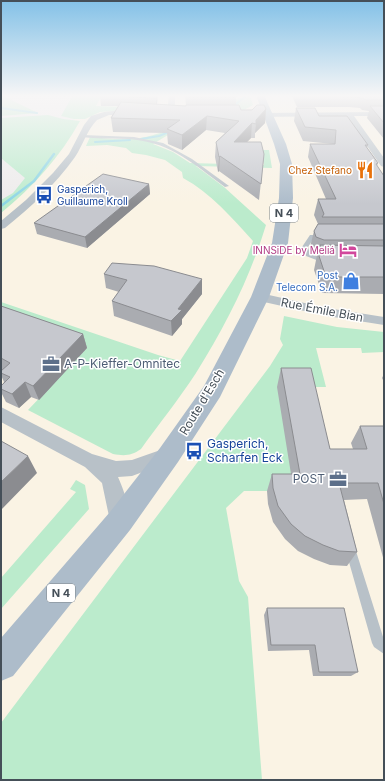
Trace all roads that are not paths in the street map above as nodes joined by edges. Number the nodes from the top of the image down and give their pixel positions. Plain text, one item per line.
1 (86, 131) edge
2 (275, 131) edge
3 (361, 131) edge
4 (83, 136) junction
5 (384, 164) edge
6 (227, 186) dead end
7 (1, 226) edge
8 (326, 236) edge
9 (334, 260) edge
10 (260, 297) junction
11 (384, 321) edge
12 (1, 414) edge
13 (170, 455) junction
14 (87, 460) junction
15 (120, 521) junction
16 (348, 544) edge
17 (384, 648) edge
18 (1, 664) edge

1 - 4 street
2 - 10 main road, Route d'Esch / N 4
3 - 5 street
4 - 6 lane
4 - 7 street
8 - 9 lane
10 - 11 street, Rue Émile Bian
10 - 13 main road, Route d'Esch / N 4
12 - 14 street
13 - 14 street
13 - 15 main road, Route d'Esch / N 4
14 - 15 street
15 - 18 main road, Route d'Esch / N 4
16 - 17 lane

